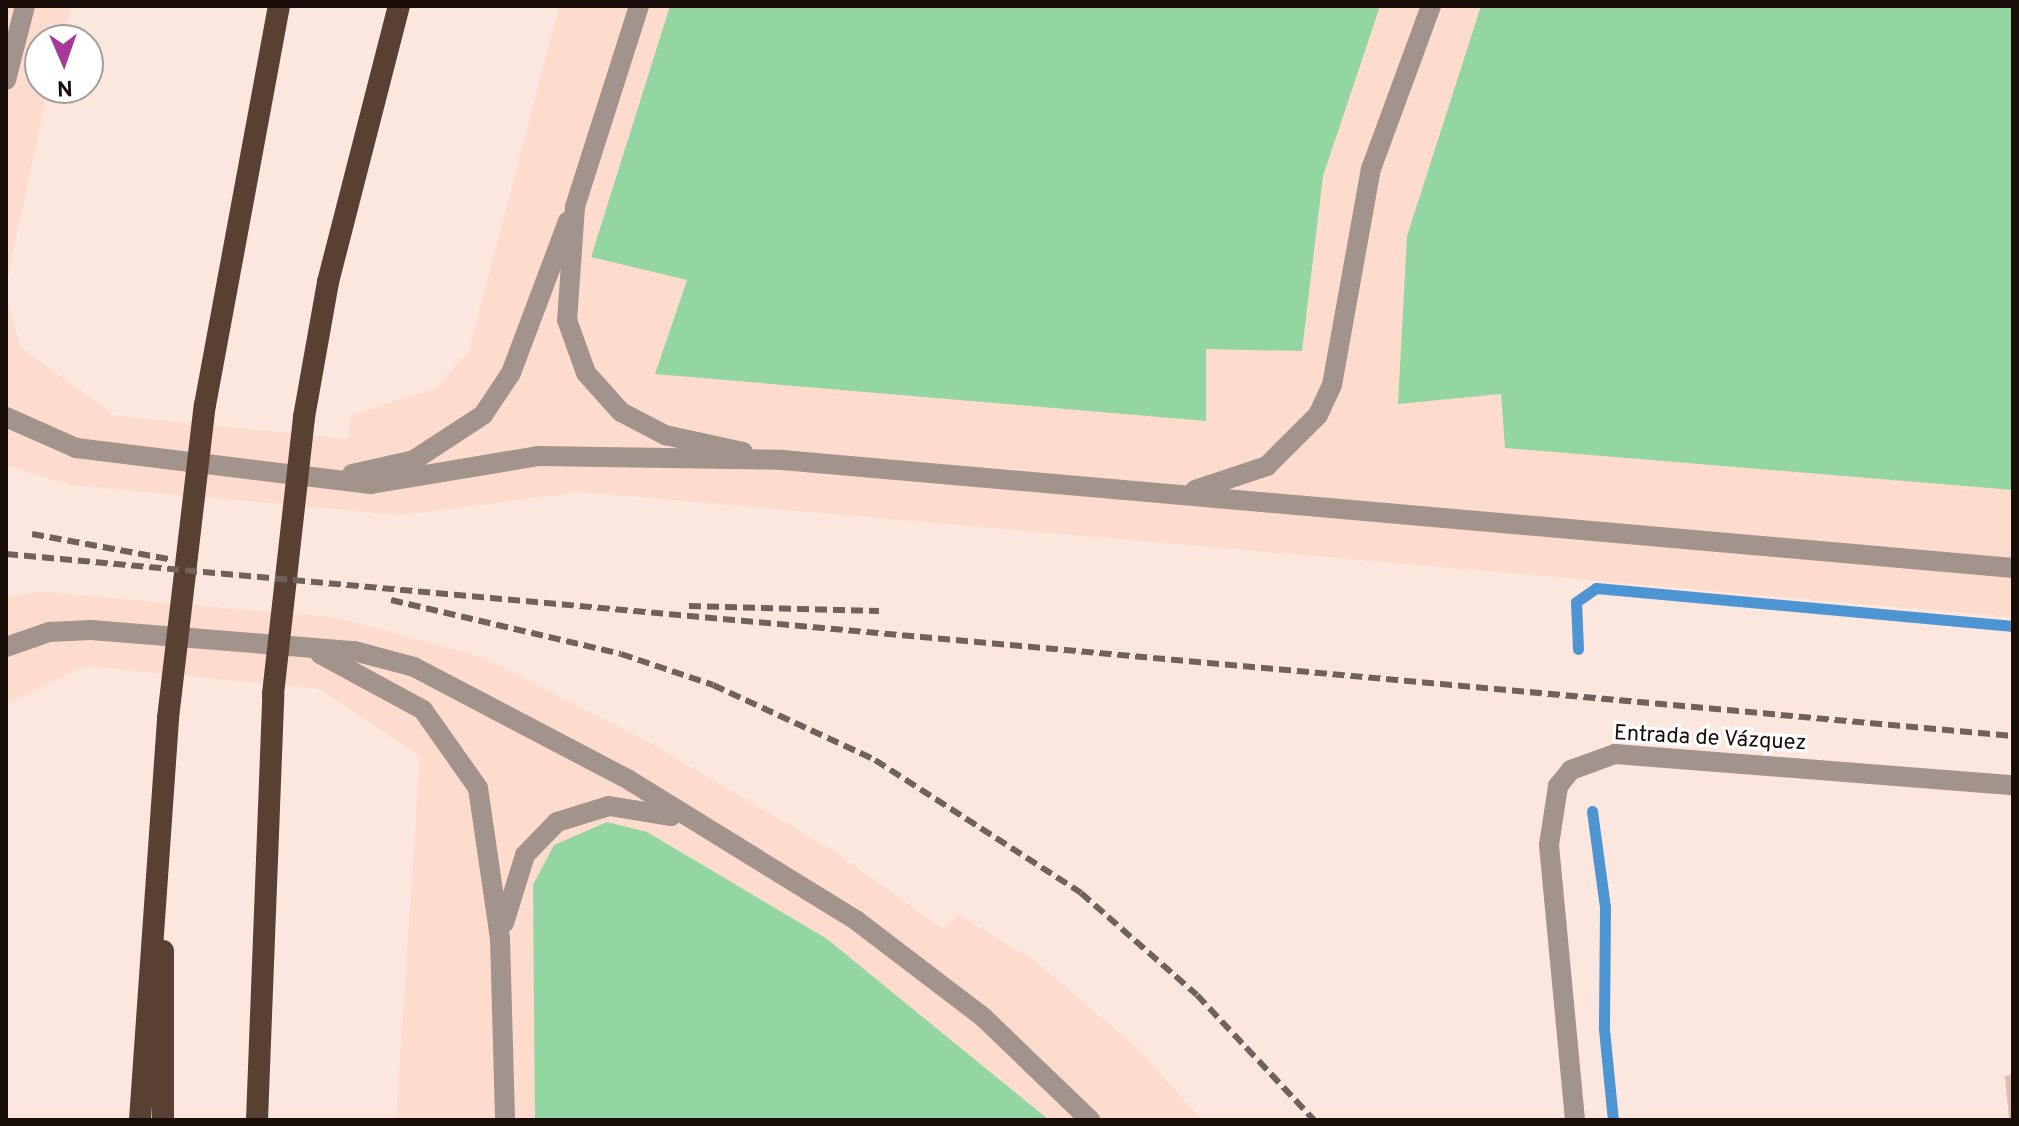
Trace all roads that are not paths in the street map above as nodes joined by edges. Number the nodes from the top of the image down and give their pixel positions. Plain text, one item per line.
1 (25, 6) edge
2 (279, 6) edge
3 (399, 6) edge
4 (639, 6) edge
5 (1431, 6) edge
6 (6, 80) edge
7 (575, 207) junction
8 (6, 417) edge
9 (782, 460) junction
10 (327, 478) junction
11 (1176, 495) junction
12 (2013, 568) edge
13 (8, 645) edge
14 (309, 650) junction
15 (165, 769) junction
16 (2013, 785) edge
17 (683, 820) junction
18 (500, 938) junction
19 (140, 1120) edge
20 (163, 1120) edge
21 (257, 1120) edge
22 (505, 1120) edge
23 (1090, 1120) edge
24 (1575, 1120) edge

1 - 6 street
2 - 15 highway
3 - 21 highway
4 - 7 street
5 - 11 street
7 - 9 street
7 - 10 street
8 - 10 street
9 - 10 street
9 - 11 street
11 - 12 street
13 - 14 street
14 - 17 street
14 - 18 street
15 - 19 highway
15 - 20 highway
16 - 24 street, Entrada de Vázquez
17 - 18 street
17 - 23 street
18 - 22 street

